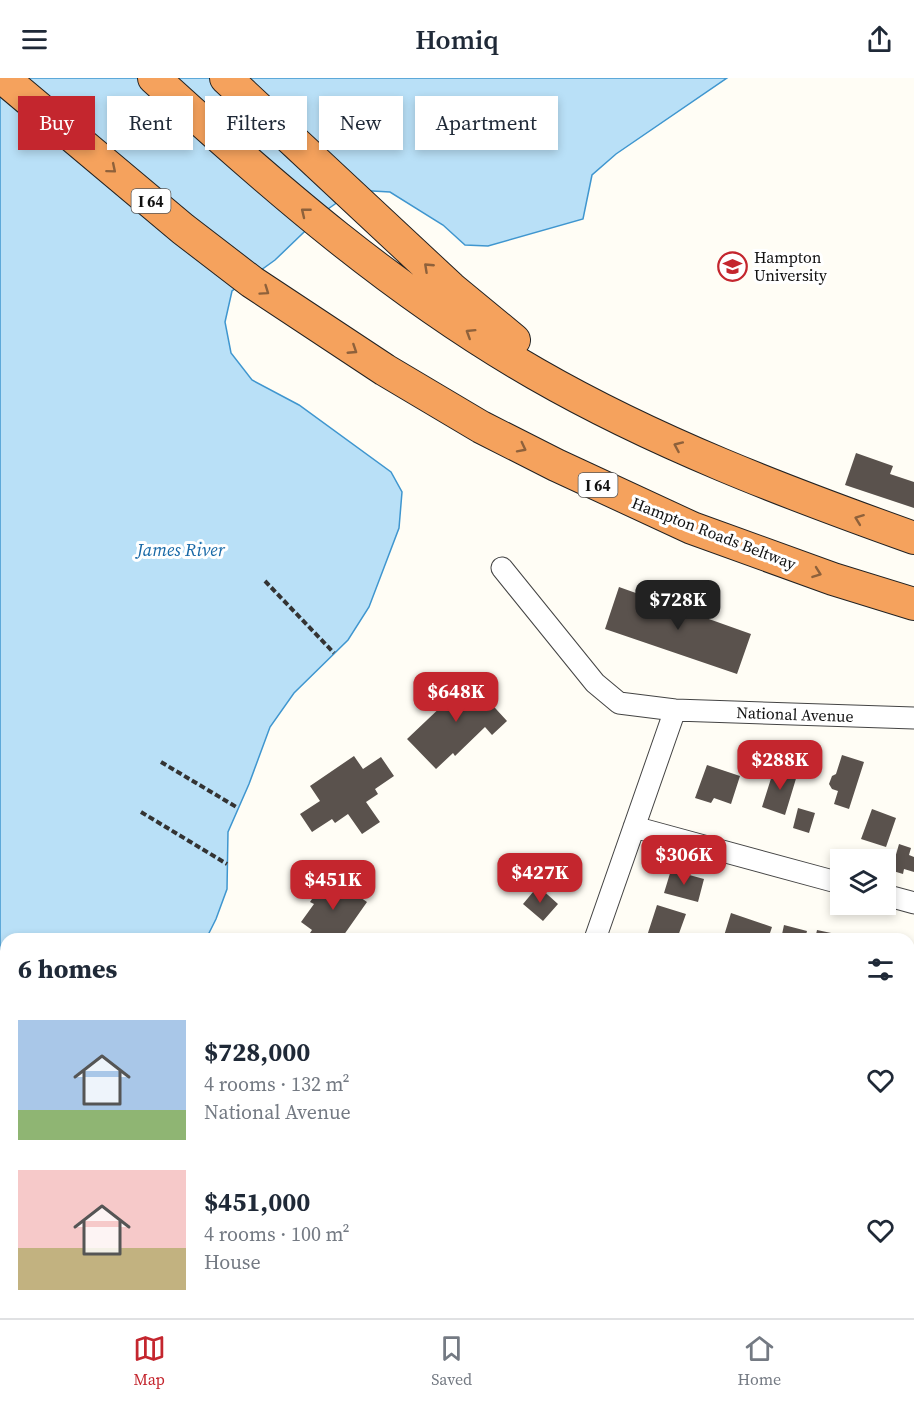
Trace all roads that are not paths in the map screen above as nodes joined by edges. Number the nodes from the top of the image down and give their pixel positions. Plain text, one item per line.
1 (3, 78) edge
2 (154, 78) edge
3 (226, 78) edge
4 (641, 430) junction
5 (914, 538) edge
6 (502, 568) dead end
7 (914, 604) edge
8 (675, 710) junction
9 (914, 718) edge
10 (634, 827) junction
11 (830, 880) edge
12 (896, 898) edge
13 (914, 903) edge
14 (597, 933) edge

1 -> 7 highway, Hampton Roads Beltway / I 64
4 -> 2 highway
4 -> 3 highway
5 -> 4 highway
6 - 8 street, National Avenue
8 - 9 street, National Avenue
8 - 10 street
10 - 11 street
10 - 14 street
12 - 13 street

